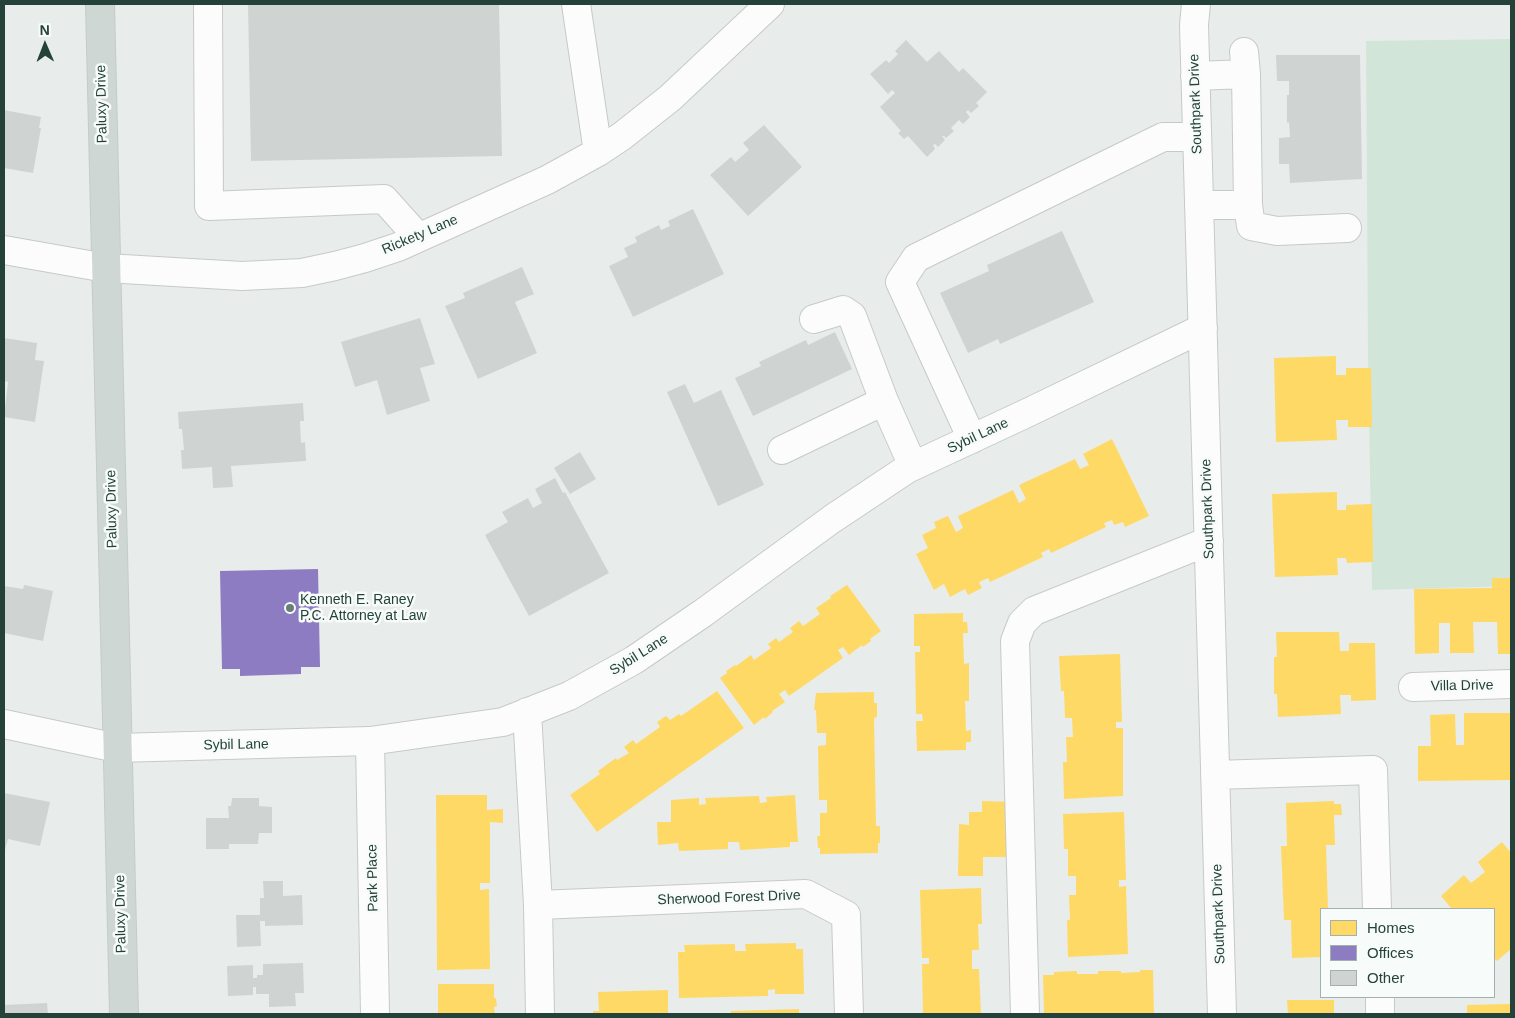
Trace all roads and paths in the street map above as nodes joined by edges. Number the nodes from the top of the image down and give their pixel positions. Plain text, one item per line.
1 (100, 4) edge
2 (208, 4) edge
3 (576, 4) edge
4 (770, 4) edge
5 (1196, 4) edge
6 (1196, 76) junction
7 (1197, 137) junction
8 (598, 152) junction
9 (1199, 205) junction
10 (1248, 205) junction
11 (1347, 228) dead end
12 (418, 237) junction
13 (4, 250) edge
14 (106, 268) junction
15 (814, 319) dead end
16 (1203, 328) junction
17 (884, 401) junction
18 (972, 439) junction
19 (782, 450) dead end
20 (913, 466) junction
21 (1209, 541) junction
22 (1511, 684) edge
23 (1413, 687) dead end
24 (527, 712) junction
25 (4, 724) edge
26 (370, 741) junction
27 (117, 748) junction
28 (1215, 775) junction
29 (538, 905) junction
30 (1377, 908) edge
31 (1380, 998) edge
32 (124, 1014) edge
33 (375, 1014) edge
34 (540, 1014) edge
35 (849, 1014) edge
36 (1025, 1014) edge
37 (1222, 1014) edge
38 (1380, 1014) edge

1 - 14 main road, Paluxy Drive
2 - 12 street
3 - 8 street
4 - 8 street, Rickety Lane
5 - 6 street, Southpark Drive
6 - 7 street, Southpark Drive
6 - 10 street
7 - 9 street, Southpark Drive
7 - 18 street
8 - 12 street, Rickety Lane
9 - 10 street
9 - 16 street, Southpark Drive
10 - 11 street
12 - 14 street, Rickety Lane
13 - 14 street, Rickety Lane
14 - 27 main road, Paluxy Drive
15 - 17 street
16 - 18 street, Sybil Lane
16 - 21 street, Southpark Drive
17 - 19 street
17 - 20 street
18 - 20 street, Sybil Lane
20 - 24 street, Sybil Lane
21 - 28 street, Southpark Drive
21 - 36 street
22 - 23 street, Villa Drive
24 - 26 street, Sybil Lane
24 - 29 street
25 - 27 street, Sybil Lane
26 - 27 street, Sybil Lane
26 - 33 street, Park Place
27 - 32 main road, Paluxy Drive
28 - 30 street
28 - 37 street, Southpark Drive
29 - 34 street
29 - 35 street, Sherwood Forest Drive
31 - 38 street

